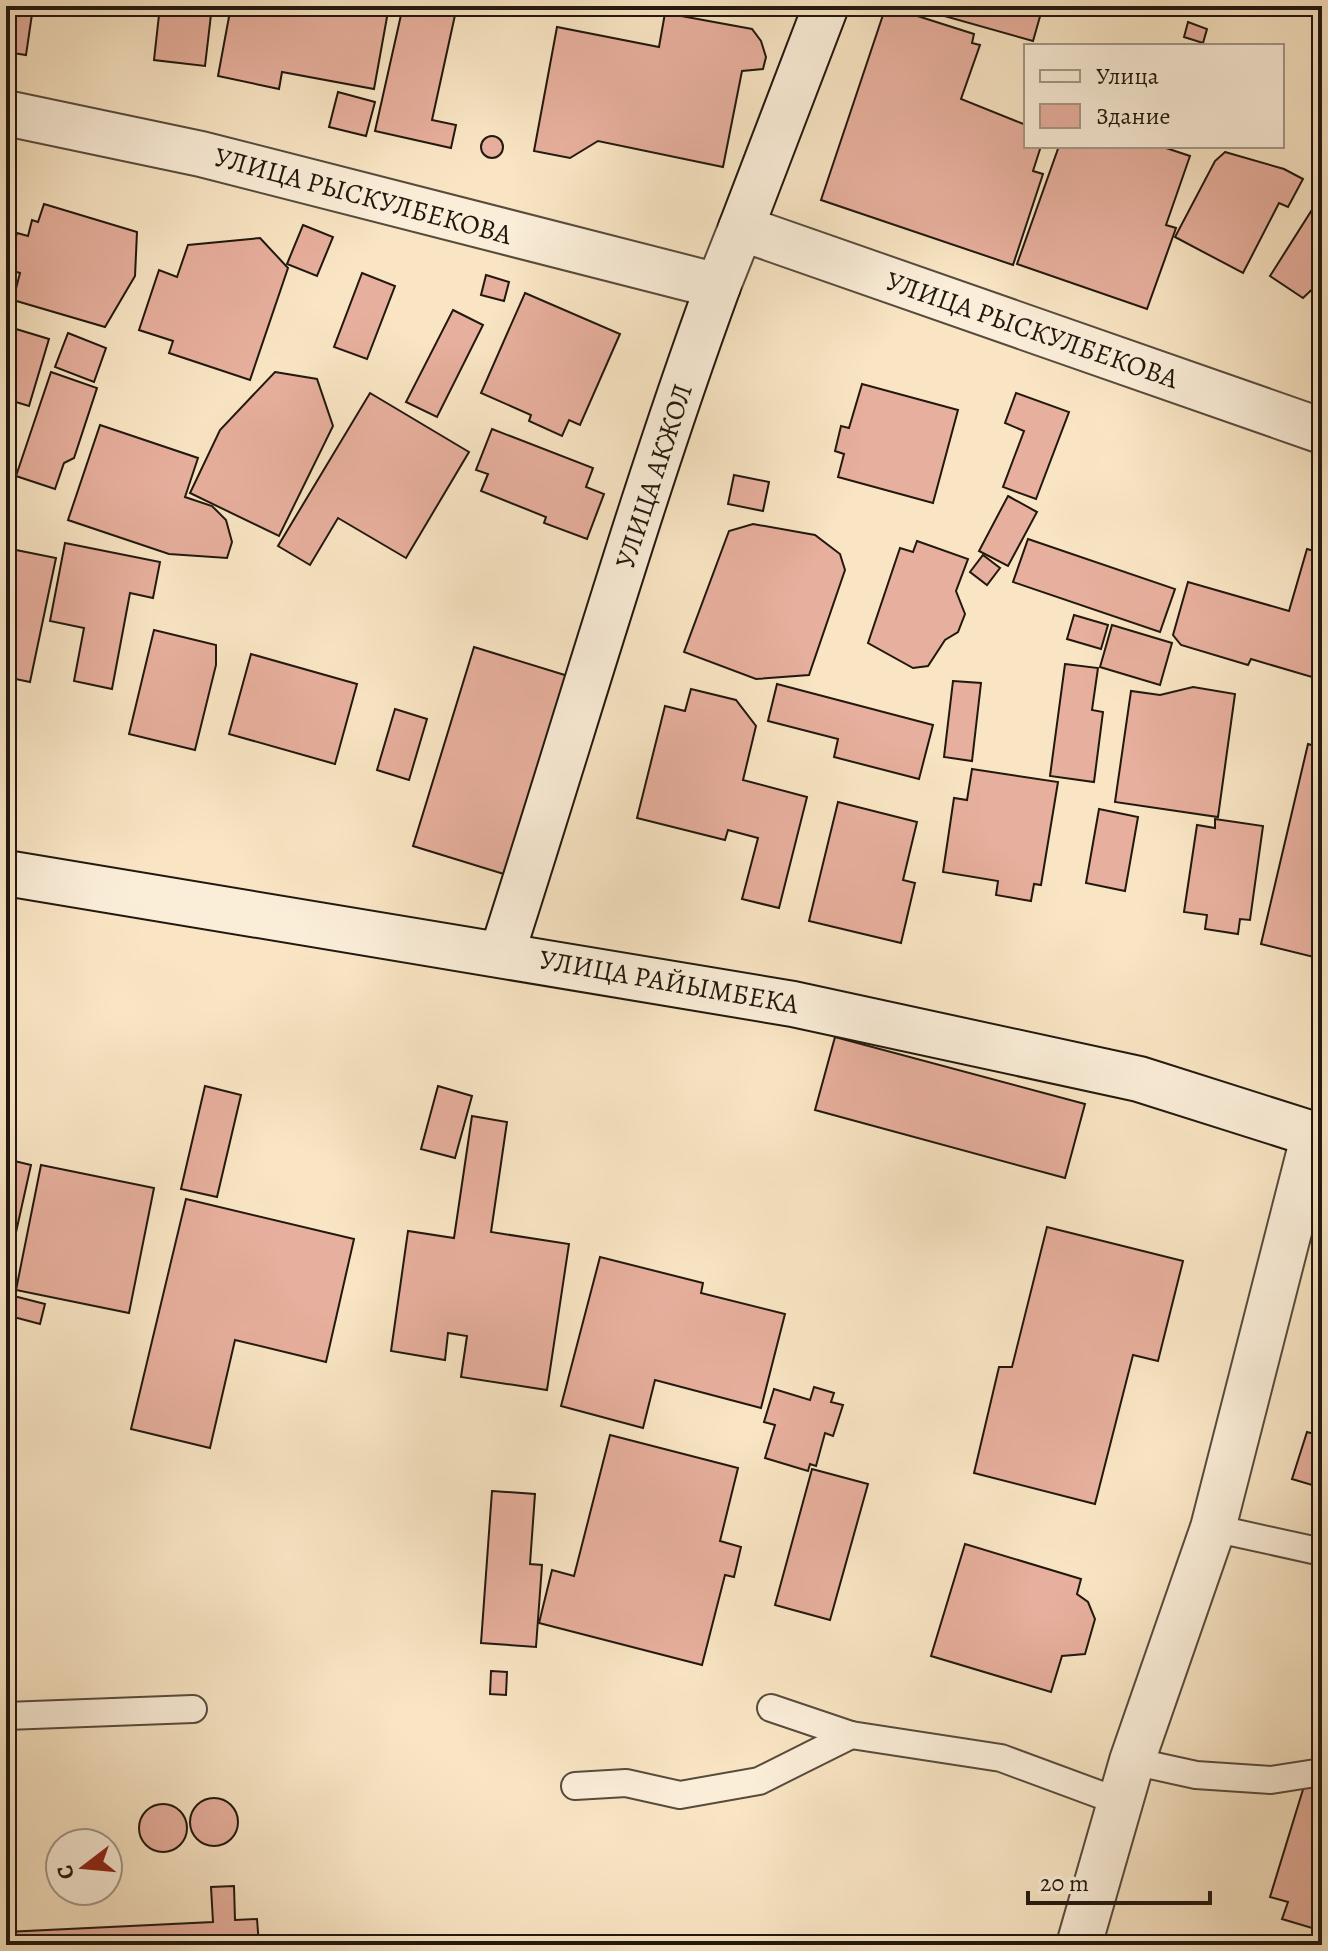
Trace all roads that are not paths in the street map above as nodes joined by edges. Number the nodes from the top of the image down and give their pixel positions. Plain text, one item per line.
1 (826, 6) edge
2 (6, 113) edge
3 (741, 228) junction
4 (718, 286) junction
5 (1322, 431) edge
6 (6, 873) edge
7 (502, 953) junction
8 (1318, 1136) edge
9 (1213, 1528) junction
10 (1322, 1552) edge
11 (771, 1708) dead end
12 (193, 1709) dead end
13 (6, 1716) edge
14 (851, 1735) junction
15 (1132, 1761) junction
16 (1322, 1772) edge
17 (575, 1786) dead end
18 (1120, 1802) junction
19 (1079, 1945) edge

1 - 3 street, УЛИЦА АКЖОЛ
2 - 4 street, УЛИЦА РЫСКУЛБЕКОВА
3 - 4 street, УЛИЦА АКЖОЛ
3 - 5 street, УЛИЦА РЫСКУЛБЕКОВА
4 - 7 street, УЛИЦА АКЖОЛ
6 - 7 street, УЛИЦА РАЙЫМБЕКА
7 - 8 street, УЛИЦА РАЙЫМБЕКА
8 - 9 street
9 - 10 lane
9 - 15 street
11 - 14 lane
12 - 13 lane
14 - 17 lane
14 - 18 lane
15 - 16 lane
15 - 18 street
18 - 19 street

